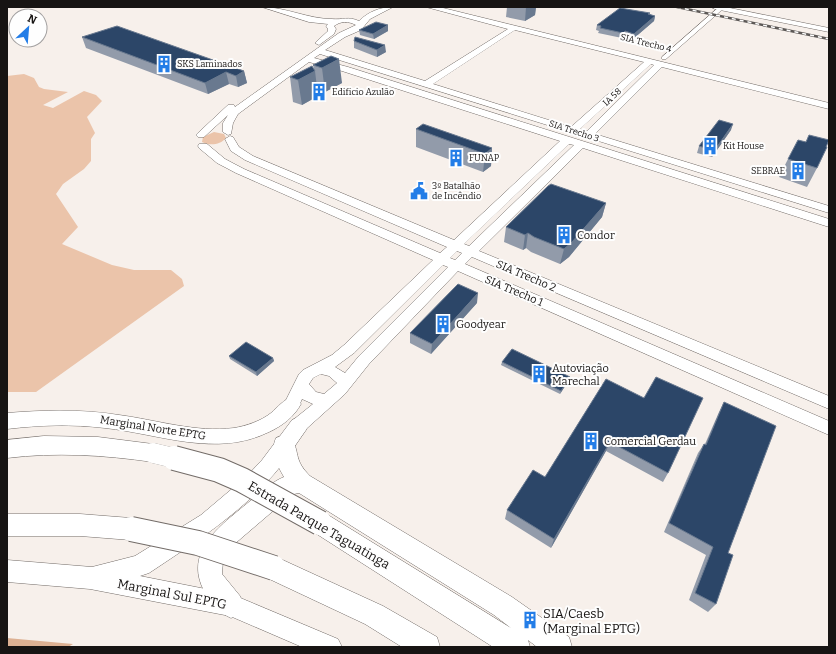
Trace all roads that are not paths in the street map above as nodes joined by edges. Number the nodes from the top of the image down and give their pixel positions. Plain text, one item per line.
1 (266, 7) edge
2 (378, 7) edge
3 (389, 7) edge
4 (430, 7) edge
5 (458, 7) edge
6 (719, 7) edge
7 (446, 9) edge
8 (346, 20) junction
9 (359, 24) junction
10 (332, 26) junction
11 (514, 28) junction
12 (829, 30) edge
13 (351, 31) junction
14 (608, 44) junction
15 (596, 48) junction
16 (619, 51) junction
17 (319, 56) junction
18 (662, 61) junction
19 (649, 62) junction
20 (426, 84) junction
21 (778, 90) junction
22 (618, 91) junction
23 (630, 94) junction
24 (829, 98) edge
25 (829, 106) edge
26 (519, 113) junction
27 (510, 121) junction
28 (545, 121) junction
29 (532, 128) junction
30 (574, 132) junction
31 (592, 132) junction
32 (202, 140) junction
33 (225, 140) junction
34 (581, 144) junction
35 (696, 169) junction
36 (723, 177) junction
37 (687, 178) junction
38 (718, 188) junction
39 (829, 210) edge
40 (829, 223) edge
41 (417, 229) junction
42 (408, 246) junction
43 (457, 246) junction
44 (471, 252) junction
45 (442, 260) junction
46 (456, 266) junction
47 (607, 309) junction
48 (639, 324) junction
49 (596, 326) junction
50 (629, 340) junction
51 (319, 368) junction
52 (346, 382) junction
53 (301, 384) junction
54 (327, 401) junction
55 (829, 403) edge
56 (292, 404) joint
57 (7, 421) edge
58 (298, 425) joint
59 (829, 428) edge
60 (284, 444) junction
61 (7, 449) edge
62 (302, 483) junction
63 (7, 525) edge
64 (7, 571) edge
65 (90, 578) junction
66 (231, 605) junction
67 (330, 647) edge
68 (426, 647) edge
69 (517, 647) edge
70 (558, 647) edge

1 - 10 main road
2 - 8 main road
3 - 9 main road
4 - 7 main road
5 - 14 main road, SIA Trecho 4
6 - 12 main road
6 - 18 street
7 - 11 main road
8 - 9 main road
8 - 10 main road
9 - 13 main road
10 - 13 main road
10 - 32 main road
11 - 15 main road
11 - 20 main road
13 - 17 main road
14 - 15 main road
14 - 16 main road, SIA Trecho 4
15 - 16 main road
16 - 18 main road, SIA Trecho 4
16 - 19 main road
17 - 20 main road, SIA Trecho 3
17 - 27 main road
17 - 33 main road
18 - 19 main road
18 - 21 main road
18 - 23 main road, IA 58
19 - 22 main road, IA 58
20 - 26 main road, SIA Trecho 3
21 - 24 main road
21 - 25 main road
22 - 23 main road
22 - 30 main road, IA 58
23 - 31 main road, IA 58
26 - 27 main road
26 - 28 main road, SIA Trecho 3
27 - 29 main road
28 - 29 main road
28 - 30 main road, SIA Trecho 3
29 - 30 main road
30 - 31 main road, SIA Trecho 3
30 - 34 main road
30 - 43 main road, IA 58
31 - 35 main road, SIA Trecho 3
32 - 33 main road
32 - 33 main road
32 - 42 main road, SIA Trecho 1
33 - 41 main road, SIA Trecho 2
34 - 37 main road
34 - 44 main road
35 - 36 main road, SIA Trecho 3
35 - 37 main road
36 - 38 main road
36 - 39 main road, SIA Trecho 3
37 - 38 main road
38 - 40 main road
41 - 42 main road
41 - 43 main road, SIA Trecho 2
42 - 45 main road, SIA Trecho 1
43 - 44 main road, SIA Trecho 2
43 - 45 main road, IA 58
44 - 46 main road
44 - 47 main road, SIA Trecho 2
45 - 46 main road, SIA Trecho 1
45 - 51 main road, IA 58
46 - 49 main road, SIA Trecho 1
46 - 52 main road
47 - 48 main road, SIA Trecho 2
47 - 49 main road
48 - 50 main road
48 - 55 main road, SIA Trecho 2
49 - 50 main road, SIA Trecho 1
50 - 59 main road, SIA Trecho 1
51 - 52 main road
51 - 53 main road
52 - 54 main road
53 - 54 main road
53 - 56 main road, Marginal Norte EPTG
54 - 58 main road
56 - 57 main road, Marginal Norte EPTG
58 - 60 main road
60 - 62 highway
60 - 65 main road
61 - 69 highway, Estrada Parque Taguatinga, bridge
62 - 66 highway
62 - 70 highway
63 - 68 highway, bridge
64 - 65 main road, Marginal Sul EPTG
65 - 66 main road, Marginal Sul EPTG
66 - 67 main road, Marginal Sul EPTG

